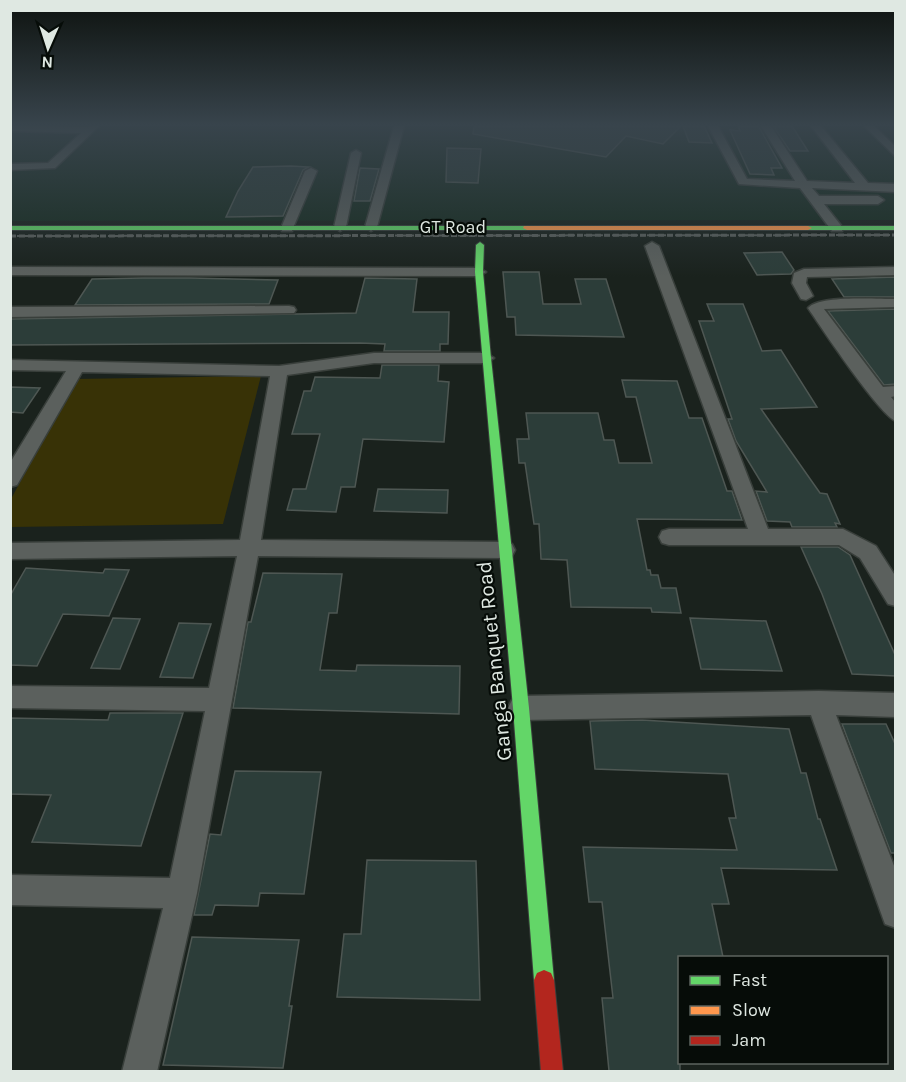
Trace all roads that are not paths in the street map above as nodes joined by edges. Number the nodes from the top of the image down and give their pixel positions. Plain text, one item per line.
1 (309, 176) edge
2 (352, 176) edge
3 (386, 176) edge
4 (740, 176) edge
5 (798, 176) edge
6 (856, 176) edge
7 (802, 183) junction
8 (864, 186) junction
9 (896, 188) edge
10 (815, 200) junction
11 (896, 200) edge
12 (340, 227) junction
13 (372, 227) junction
14 (10, 228) edge
15 (287, 228) junction
16 (837, 228) junction
17 (896, 228) edge
18 (480, 245) dead end
19 (652, 246) dead end
20 (10, 271) edge
21 (896, 271) edge
22 (479, 272) junction
23 (815, 303) junction
24 (896, 303) edge
25 (290, 310) dead end
26 (10, 312) edge
27 (486, 358) junction
28 (10, 364) edge
29 (78, 365) junction
30 (279, 370) junction
31 (887, 392) edge
32 (896, 415) edge
33 (10, 480) edge
34 (669, 537) dead end
35 (760, 537) junction
36 (249, 548) junction
37 (504, 550) junction
38 (10, 551) edge
39 (896, 597) edge
40 (10, 697) edge
41 (219, 700) junction
42 (819, 703) junction
43 (896, 705) edge
44 (521, 708) junction
45 (10, 890) edge
46 (182, 893) junction
47 (895, 911) edge
48 (139, 1071) edge
49 (552, 1071) edge

1 - 15 street
2 - 12 street
3 - 13 street
4 - 7 street
5 - 7 street
6 - 8 street
7 - 8 street
7 - 10 street
8 - 9 street
10 - 11 street
10 - 16 street
12 - 13 main road, GT Road
12 - 15 main road, GT Road
13 - 16 main road, GT Road
14 - 15 main road, GT Road
16 - 17 main road, GT Road
18 - 22 main road, Ganga Banquet Road
19 - 35 street
20 - 22 street
21 - 23 street
22 - 27 main road, Ganga Banquet Road
23 - 24 street
23 - 31 street
25 - 26 street
27 - 30 street
27 - 37 main road, Ganga Banquet Road
28 - 29 street
29 - 30 street
29 - 33 street
30 - 36 street
31 - 32 street
34 - 35 street
35 - 39 street
36 - 37 street
36 - 38 street
36 - 41 street
37 - 44 main road, Ganga Banquet Road
40 - 41 street
41 - 46 street
42 - 43 street
42 - 44 street
42 - 47 street
44 - 49 main road, Ganga Banquet Road
45 - 46 street
46 - 48 street

